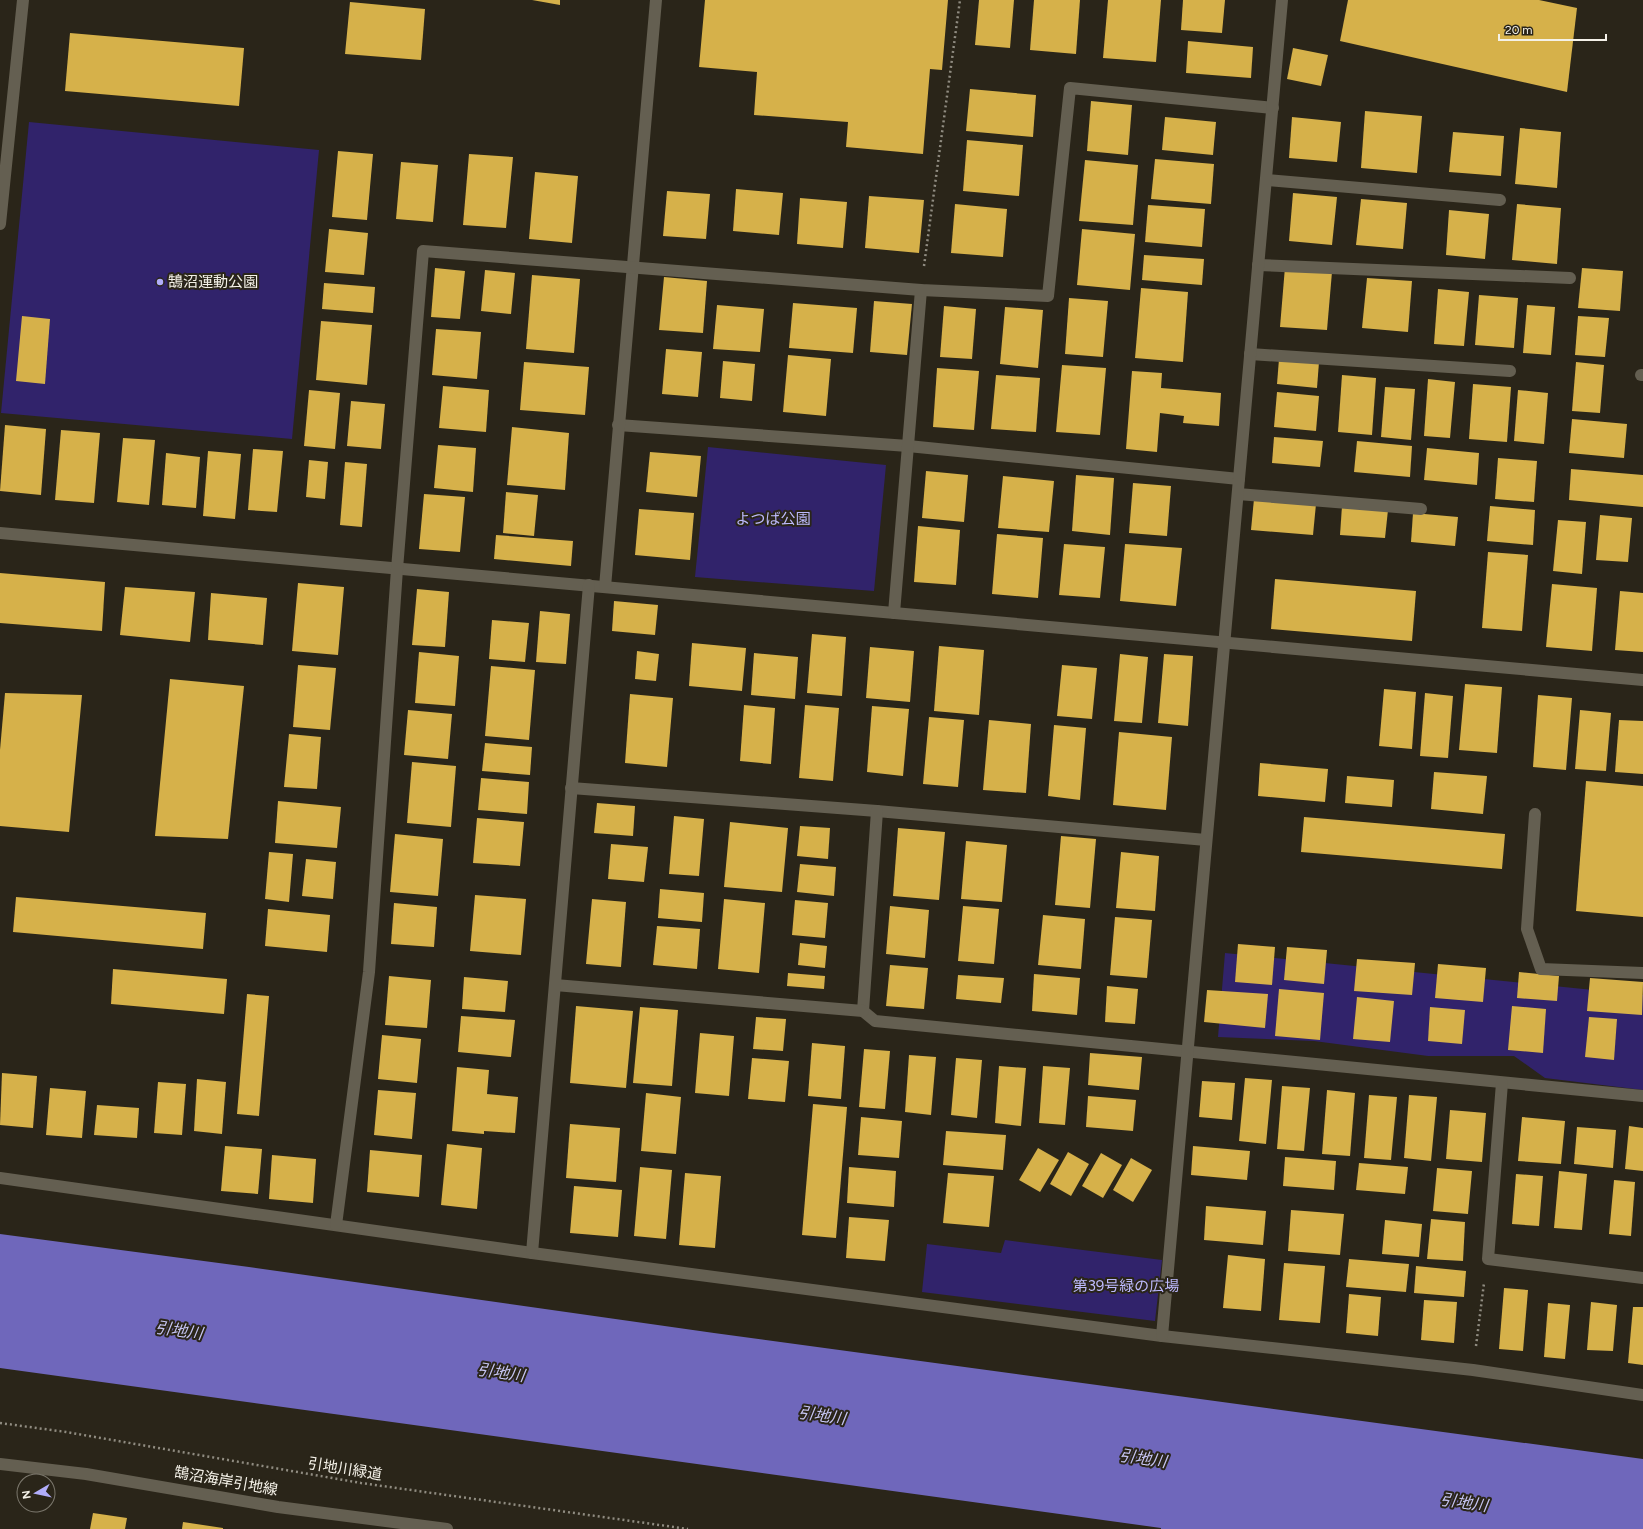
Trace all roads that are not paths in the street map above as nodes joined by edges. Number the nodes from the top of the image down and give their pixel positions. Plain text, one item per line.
1 (23, 0) edge
2 (656, 0) edge
3 (1282, 0) edge
4 (1273, 108) junction
5 (1266, 180) junction
6 (1500, 200) dead end
7 (0, 224) edge
8 (1258, 265) junction
9 (633, 268) junction
10 (1570, 278) dead end
11 (921, 290) junction
12 (1250, 354) junction
13 (1510, 371) dead end
14 (618, 425) junction
15 (908, 446) junction
16 (1239, 480) junction
17 (1238, 494) junction
18 (1421, 509) dead end
19 (0, 533) edge
20 (397, 569) junction
21 (589, 586) junction
22 (605, 587) junction
23 (894, 613) junction
24 (1224, 643) junction
25 (1643, 680) edge
26 (571, 788) junction
27 (877, 811) junction
28 (1535, 814) dead end
29 (1206, 840) junction
30 (1643, 973) edge
31 (555, 985) junction
32 (863, 1010) junction
33 (1187, 1051) junction
34 (1502, 1082) junction
35 (1643, 1096) edge
36 (0, 1178) edge
37 (336, 1225) junction
38 (532, 1253) junction
39 (1643, 1278) edge
40 (1162, 1336) junction
41 (1643, 1395) edge
42 (0, 1464) edge
43 (447, 1529) edge

1 - 7 street
2 - 9 street
3 - 4 street
4 - 5 street
4 - 11 street
5 - 6 street
5 - 8 street
8 - 10 street
8 - 12 street
9 - 11 street
9 - 14 street
9 - 20 street
11 - 15 street
12 - 13 street
12 - 16 street
14 - 15 street
14 - 22 street
15 - 16 street
15 - 23 street
16 - 17 street
17 - 18 street
17 - 24 street
19 - 20 street
20 - 21 street
20 - 37 street
21 - 22 street
21 - 26 street
22 - 23 street
23 - 24 street
24 - 25 street
24 - 29 street
26 - 27 street
26 - 31 street
27 - 29 street
27 - 32 street
28 - 30 street
29 - 33 street
31 - 32 street
31 - 38 street
32 - 33 street
33 - 34 street
33 - 40 street
34 - 35 street
34 - 39 street
36 - 37 street
37 - 38 street
38 - 40 street
40 - 41 street
42 - 43 street, 鵠沼海岸引地線

